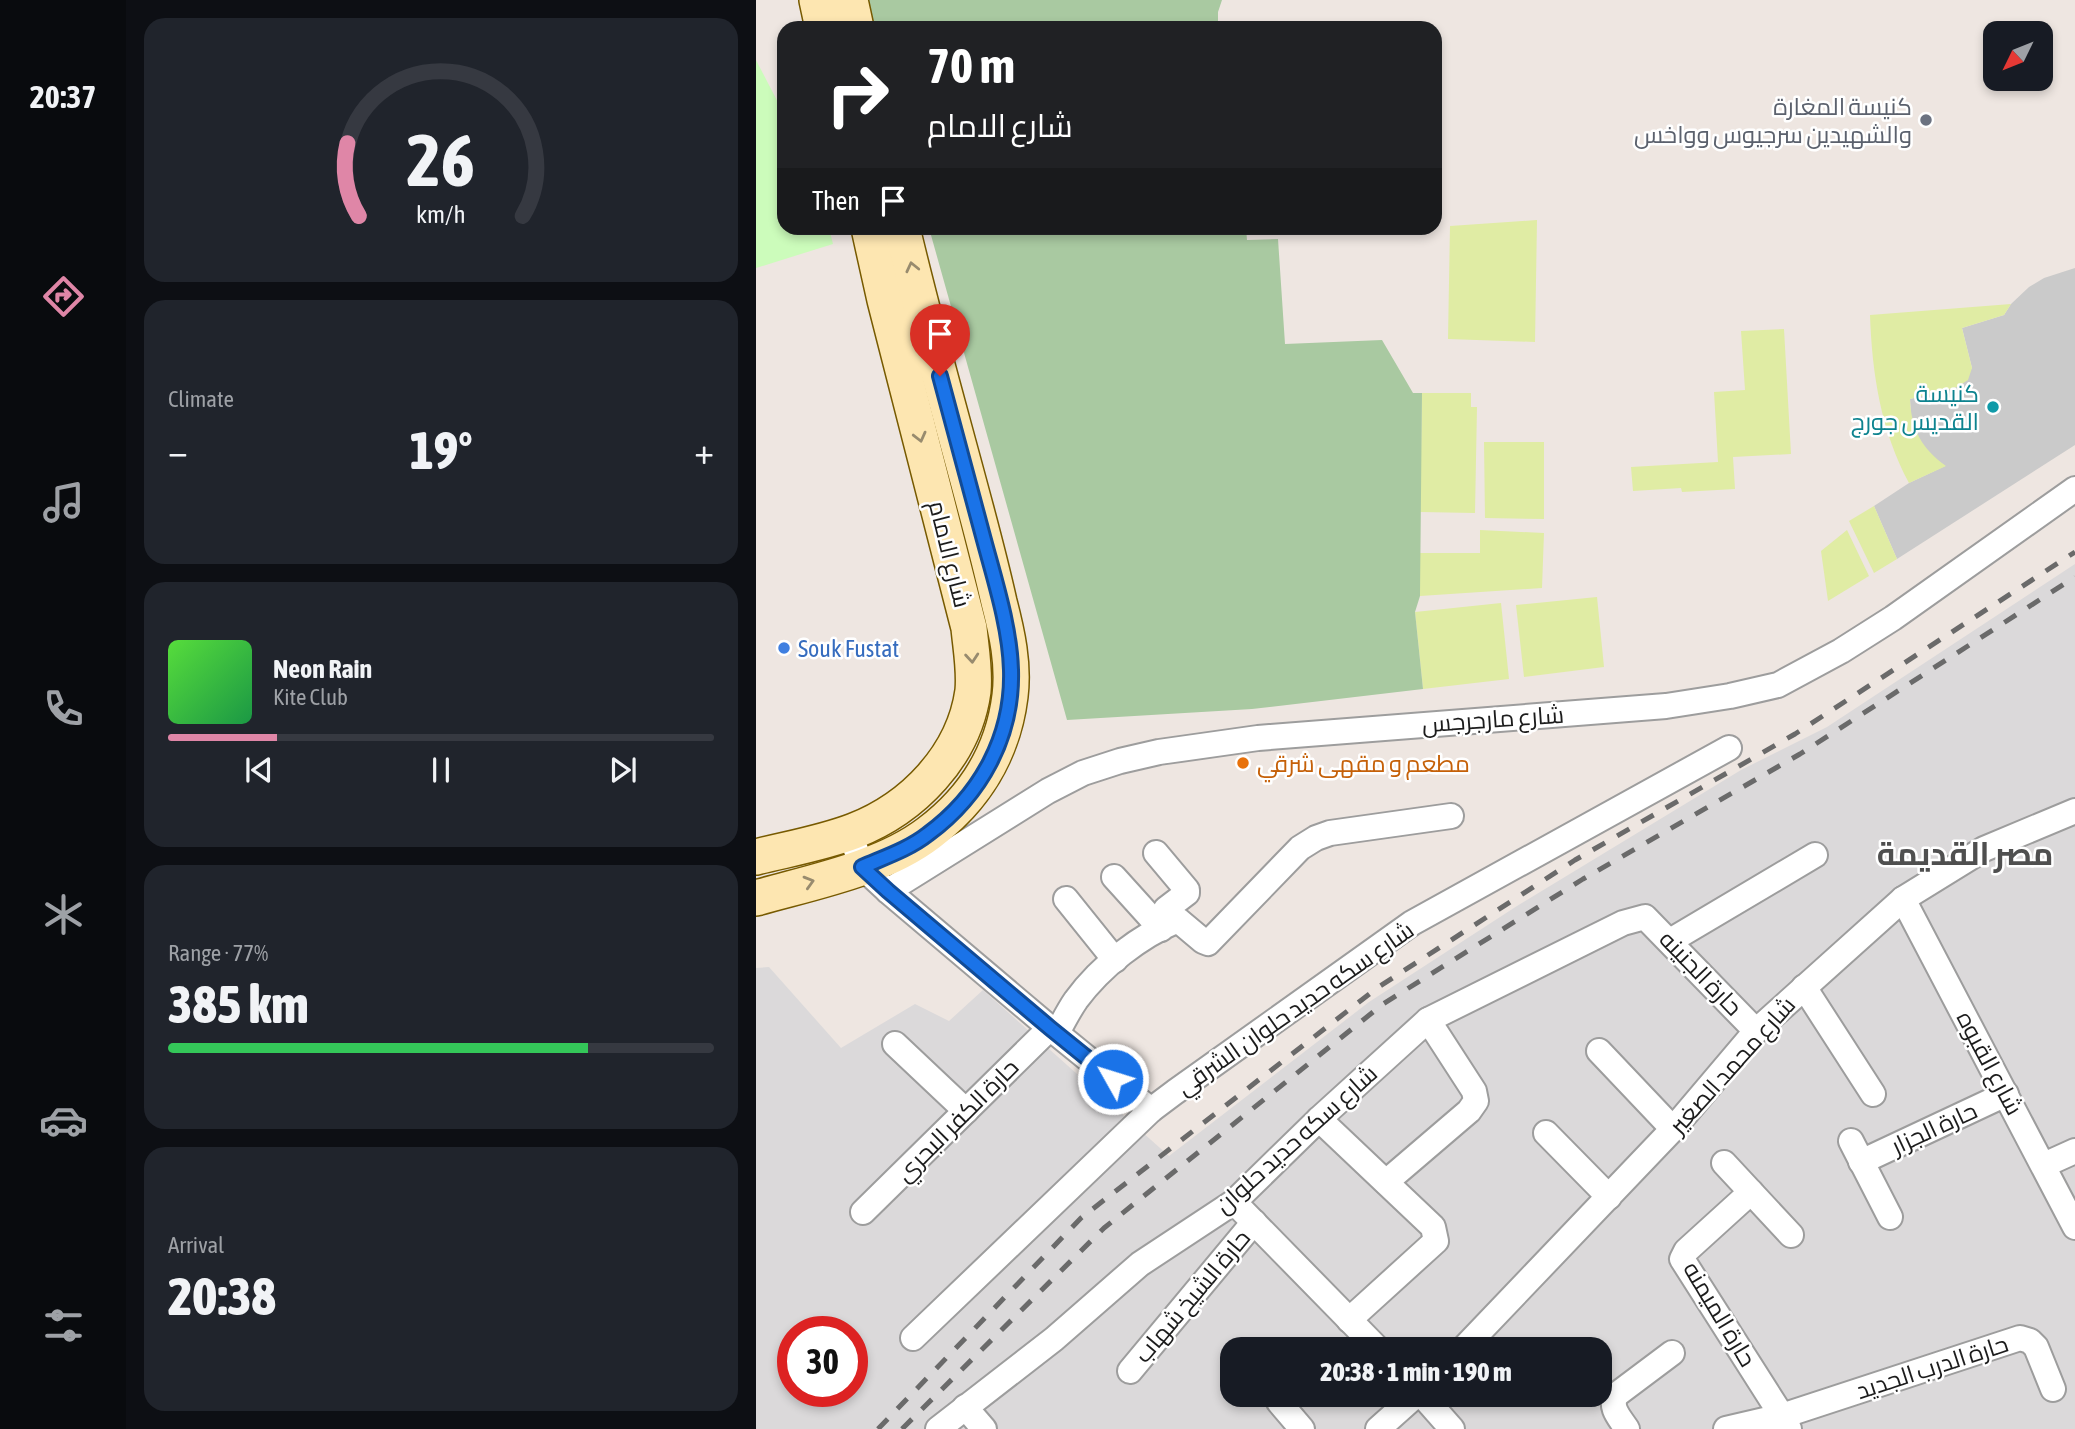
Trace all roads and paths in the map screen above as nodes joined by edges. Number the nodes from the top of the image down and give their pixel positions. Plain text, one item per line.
1 (817, 0) edge
2 (850, 0) edge
3 (822, 21) edge
4 (854, 21) edge
5 (871, 235) edge
6 (904, 235) edge
7 (2075, 489) edge
8 (1729, 748) dead end
9 (2075, 811) edge
10 (1451, 816) dead end
11 (850, 833) junction
12 (1156, 853) dead end
13 (1815, 855) dead end
14 (756, 857) edge
15 (862, 867) junction
16 (1114, 877) dead end
17 (888, 891) junction
18 (756, 898) edge
19 (1066, 899) dead end
20 (1903, 899) junction
21 (1645, 917) joint
22 (1167, 926) junction
23 (1670, 941) junction
24 (1115, 960) junction
25 (1804, 987) junction
26 (1428, 1020) junction
27 (1053, 1030) junction
28 (1756, 1031) junction
29 (895, 1044) dead end
30 (1599, 1051) dead end
31 (1873, 1094) dead end
32 (2006, 1094) junction
33 (1151, 1110) junction
34 (966, 1111) junction
35 (1320, 1119) junction
36 (1673, 1129) junction
37 (1546, 1133) dead end
38 (2075, 1151) edge
39 (1724, 1163) dead end
40 (2044, 1165) junction
41 (1387, 1182) junction
42 (1751, 1192) junction
43 (1609, 1197) junction
44 (1234, 1202) junction
45 (863, 1212) dead end
46 (1890, 1217) dead end
47 (1254, 1222) junction
48 (2075, 1227) edge
49 (1791, 1235) dead end
50 (1349, 1320) junction
51 (1366, 1337) edge
52 (1475, 1337) edge
53 (913, 1338) dead end
54 (1672, 1353) dead end
55 (1130, 1371) dead end
56 (2053, 1389) dead end
57 (965, 1407) junction
58 (1283, 1407) edge
59 (1403, 1407) edge
60 (1433, 1407) edge
61 (1785, 1422) edge
62 (938, 1429) edge
63 (984, 1429) edge
64 (1302, 1429) edge
65 (1378, 1429) edge
66 (1452, 1429) edge
67 (1627, 1429) edge
68 (1726, 1429) edge

1 - 3 main road
2 - 4 main road
5 -> 11 main road, شارع الامام
15 -> 6 main road, شارع الامام
7 - 17 street, شارع مارجرجس
8 - 33 street, شارع سكه حديد حلوان الشرقي
9 - 20 street, شارع محمد الصغير
10 - 22 street
11 - 14 main road, شارع الامام
11 - 15 street
12 - 22 street
13 - 23 street
15 - 17 street
18 -> 15 main road, شارع الامام
16 - 22 street
17 - 27 street
19 - 24 street
20 - 25 street, شارع محمد الصغير
20 - 32 street, شارع القبوه
21 - 23 street, حارة الجنينه
21 - 26 street, شارع سكه حديد حلوان
22 - 24 street, حارة الكفر البحري
23 - 28 street, حارة الجنينه
24 - 27 street, حارة الكفر البحري
25 - 28 street, شارع محمد الصغير
25 - 31 street
26 - 35 street, شارع سكه حديد حلوان
26 - 41 street
27 - 33 street
27 - 34 street, حارة الكفر البحري
28 - 36 street, شارع محمد الصغير
29 - 34 street
30 - 36 street
32 - 40 street, شارع القبوه
32 - 46 street, حارة الجزار
33 - 53 street, شارع سكه حديد حلوان الشرقي
34 - 45 street, حارة الكفر البحري
35 - 41 street
35 - 44 street, شارع سكه حديد حلوان
36 - 43 street, شارع محمد الصغير
37 - 43 street
38 - 40 street
39 - 42 street
40 - 48 street, شارع القبوه
41 - 50 street
42 - 49 street
42 - 61 street, حارة الميمنه
43 - 52 street, شارع محمد الصغير
44 - 47 street
44 - 57 street, شارع سكه حديد حلوان
47 - 50 street
47 - 55 street, حارة الشيخ شهاب
50 - 51 street
54 - 67 street
56 - 61 street, حارة الدرب الجديد
57 - 62 street, شارع سكه حديد حلوان
57 - 63 street
58 - 64 street
59 - 65 street
60 - 66 street
61 - 68 street, حارة الدرب الجديد

